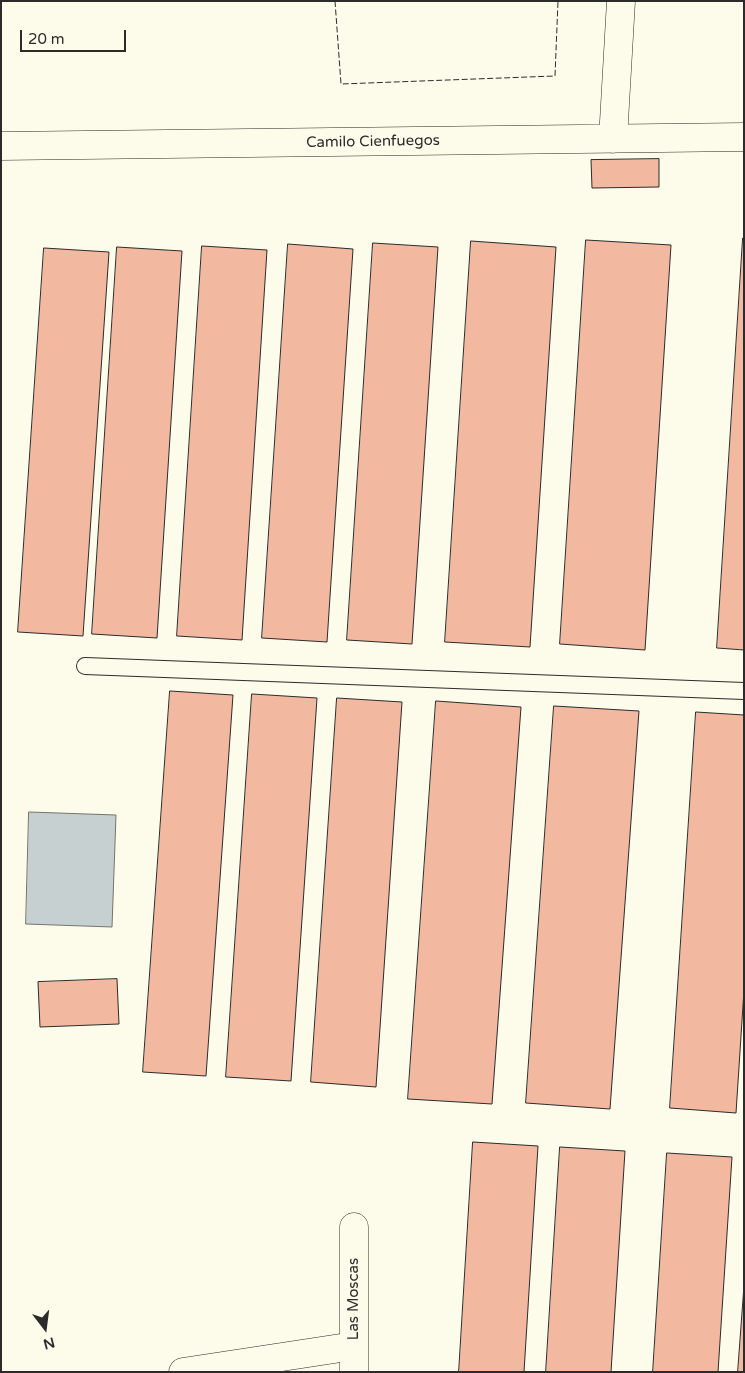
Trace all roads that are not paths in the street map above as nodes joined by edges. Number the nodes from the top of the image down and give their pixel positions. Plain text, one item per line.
1 (621, 1) edge
2 (744, 137) edge
3 (612, 139) junction
4 (1, 146) edge
5 (85, 666) dead end
6 (744, 691) edge
7 (354, 1227) dead end
8 (354, 1359) edge
9 (183, 1372) edge

1 - 3 main road
2 - 3 main road, Camilo Cienfuegos
3 - 4 main road, Camilo Cienfuegos
5 - 6 lane
7 - 8 main road, Las Moscas
8 - 9 main road

